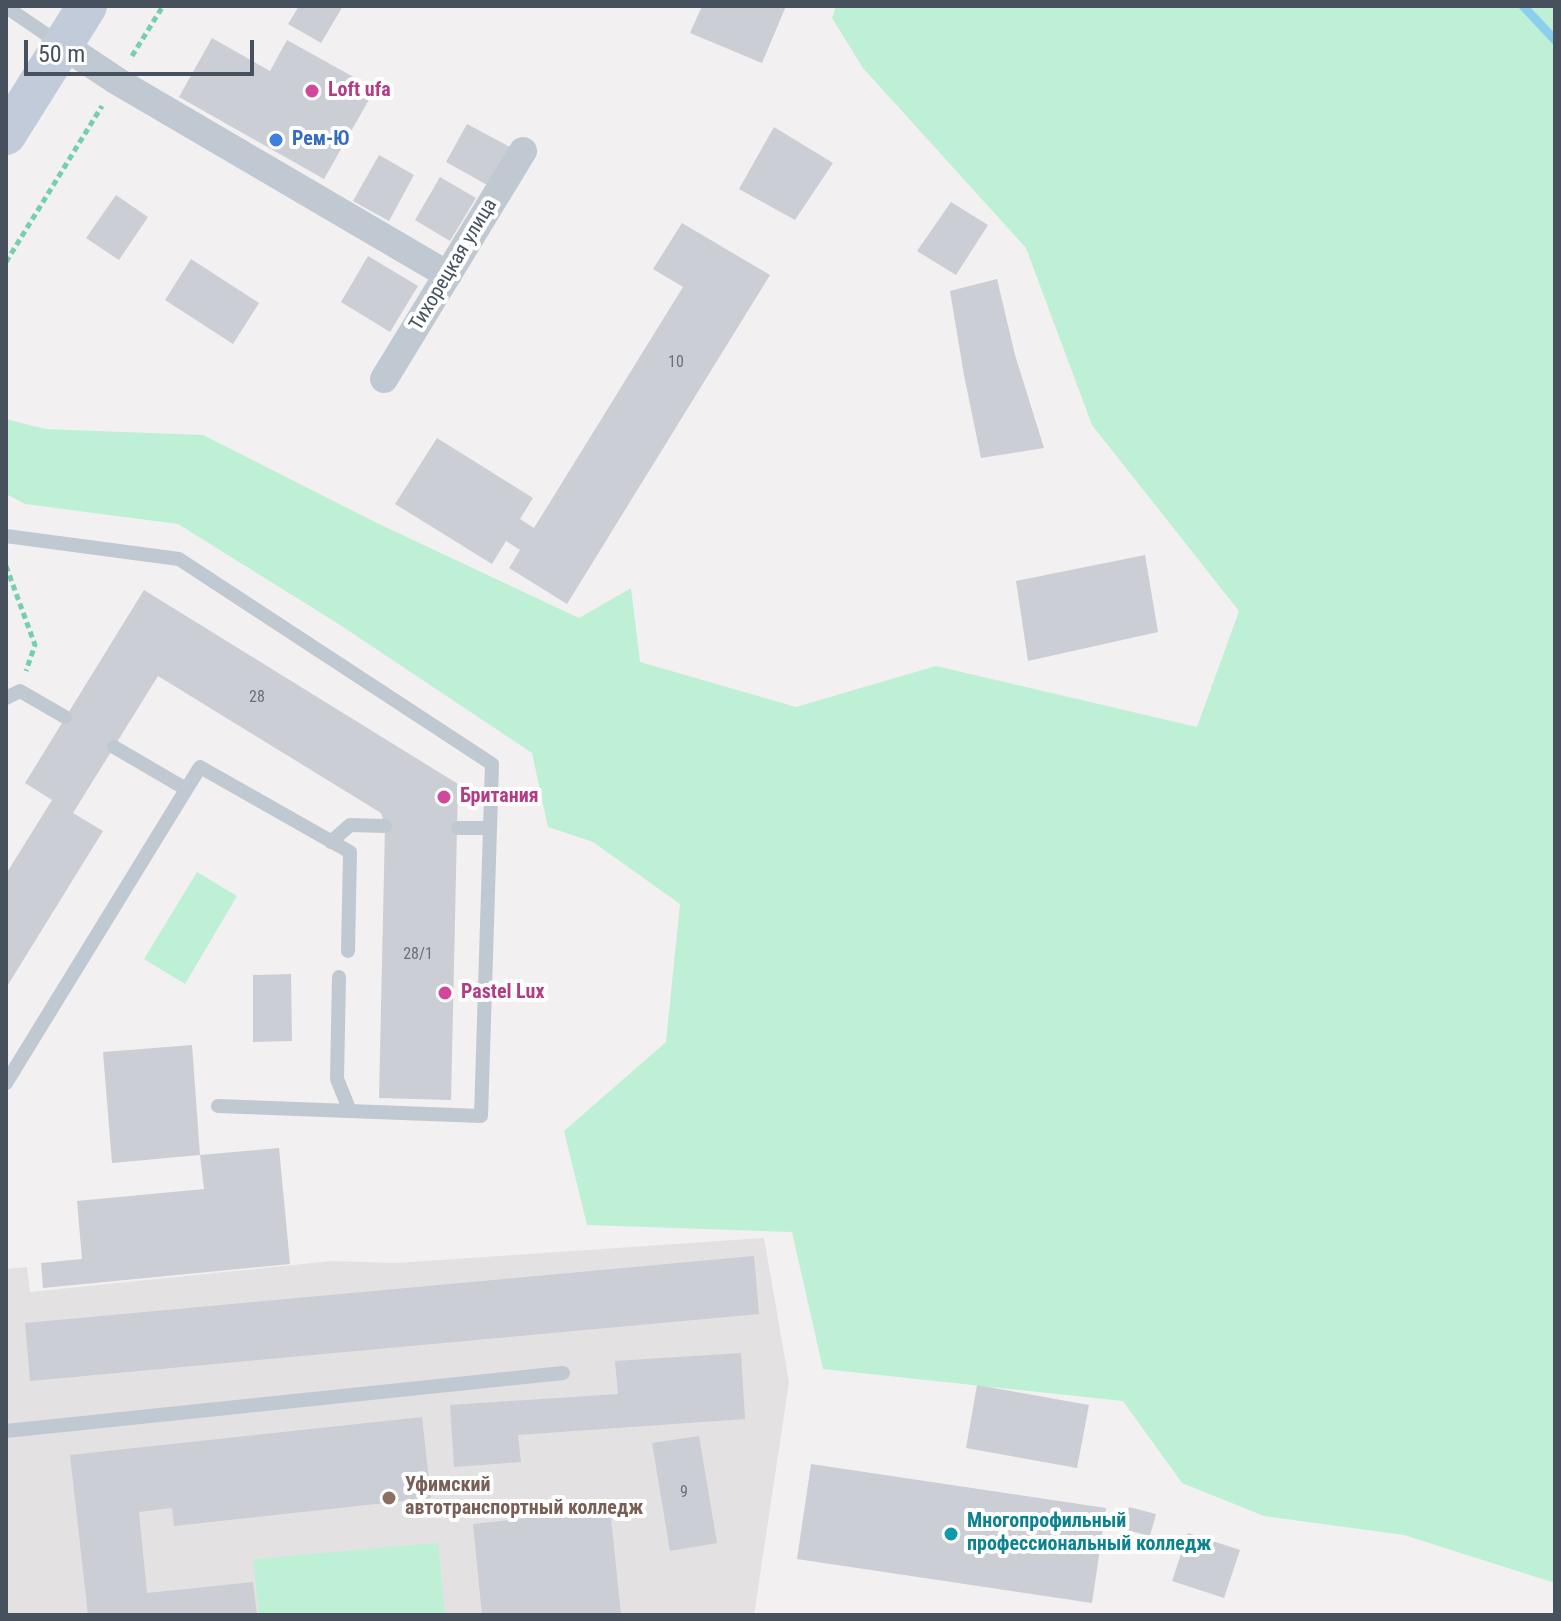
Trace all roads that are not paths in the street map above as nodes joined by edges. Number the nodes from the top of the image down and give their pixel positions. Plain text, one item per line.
1 (87, 6) edge
2 (6, 7) edge
3 (63, 45) junction
4 (6, 135) edge
5 (523, 151) dead end
6 (448, 275) junction
7 (384, 379) dead end
8 (6, 536) edge
9 (13, 694) edge
10 (65, 717) dead end
11 (114, 747) dead end
12 (186, 789) junction
13 (385, 826) dead end
14 (458, 828) dead end
15 (490, 828) junction
16 (331, 842) junction
17 (348, 951) dead end
18 (339, 977) dead end
19 (6, 1083) edge
20 (218, 1106) dead end
21 (350, 1111) junction
22 (563, 1373) dead end
23 (6, 1431) edge

1 - 3 main road
2 - 3 lane
3 - 4 main road
3 - 6 street
5 - 6 street, Тихорецкая улица
6 - 7 street, Тихорецкая улица
8 - 15 lane
9 - 10 lane
11 - 12 lane
12 - 16 lane
12 - 19 lane
13 - 16 lane
14 - 15 lane
15 - 21 lane
16 - 17 lane
18 - 21 lane
20 - 21 lane
22 - 23 lane

